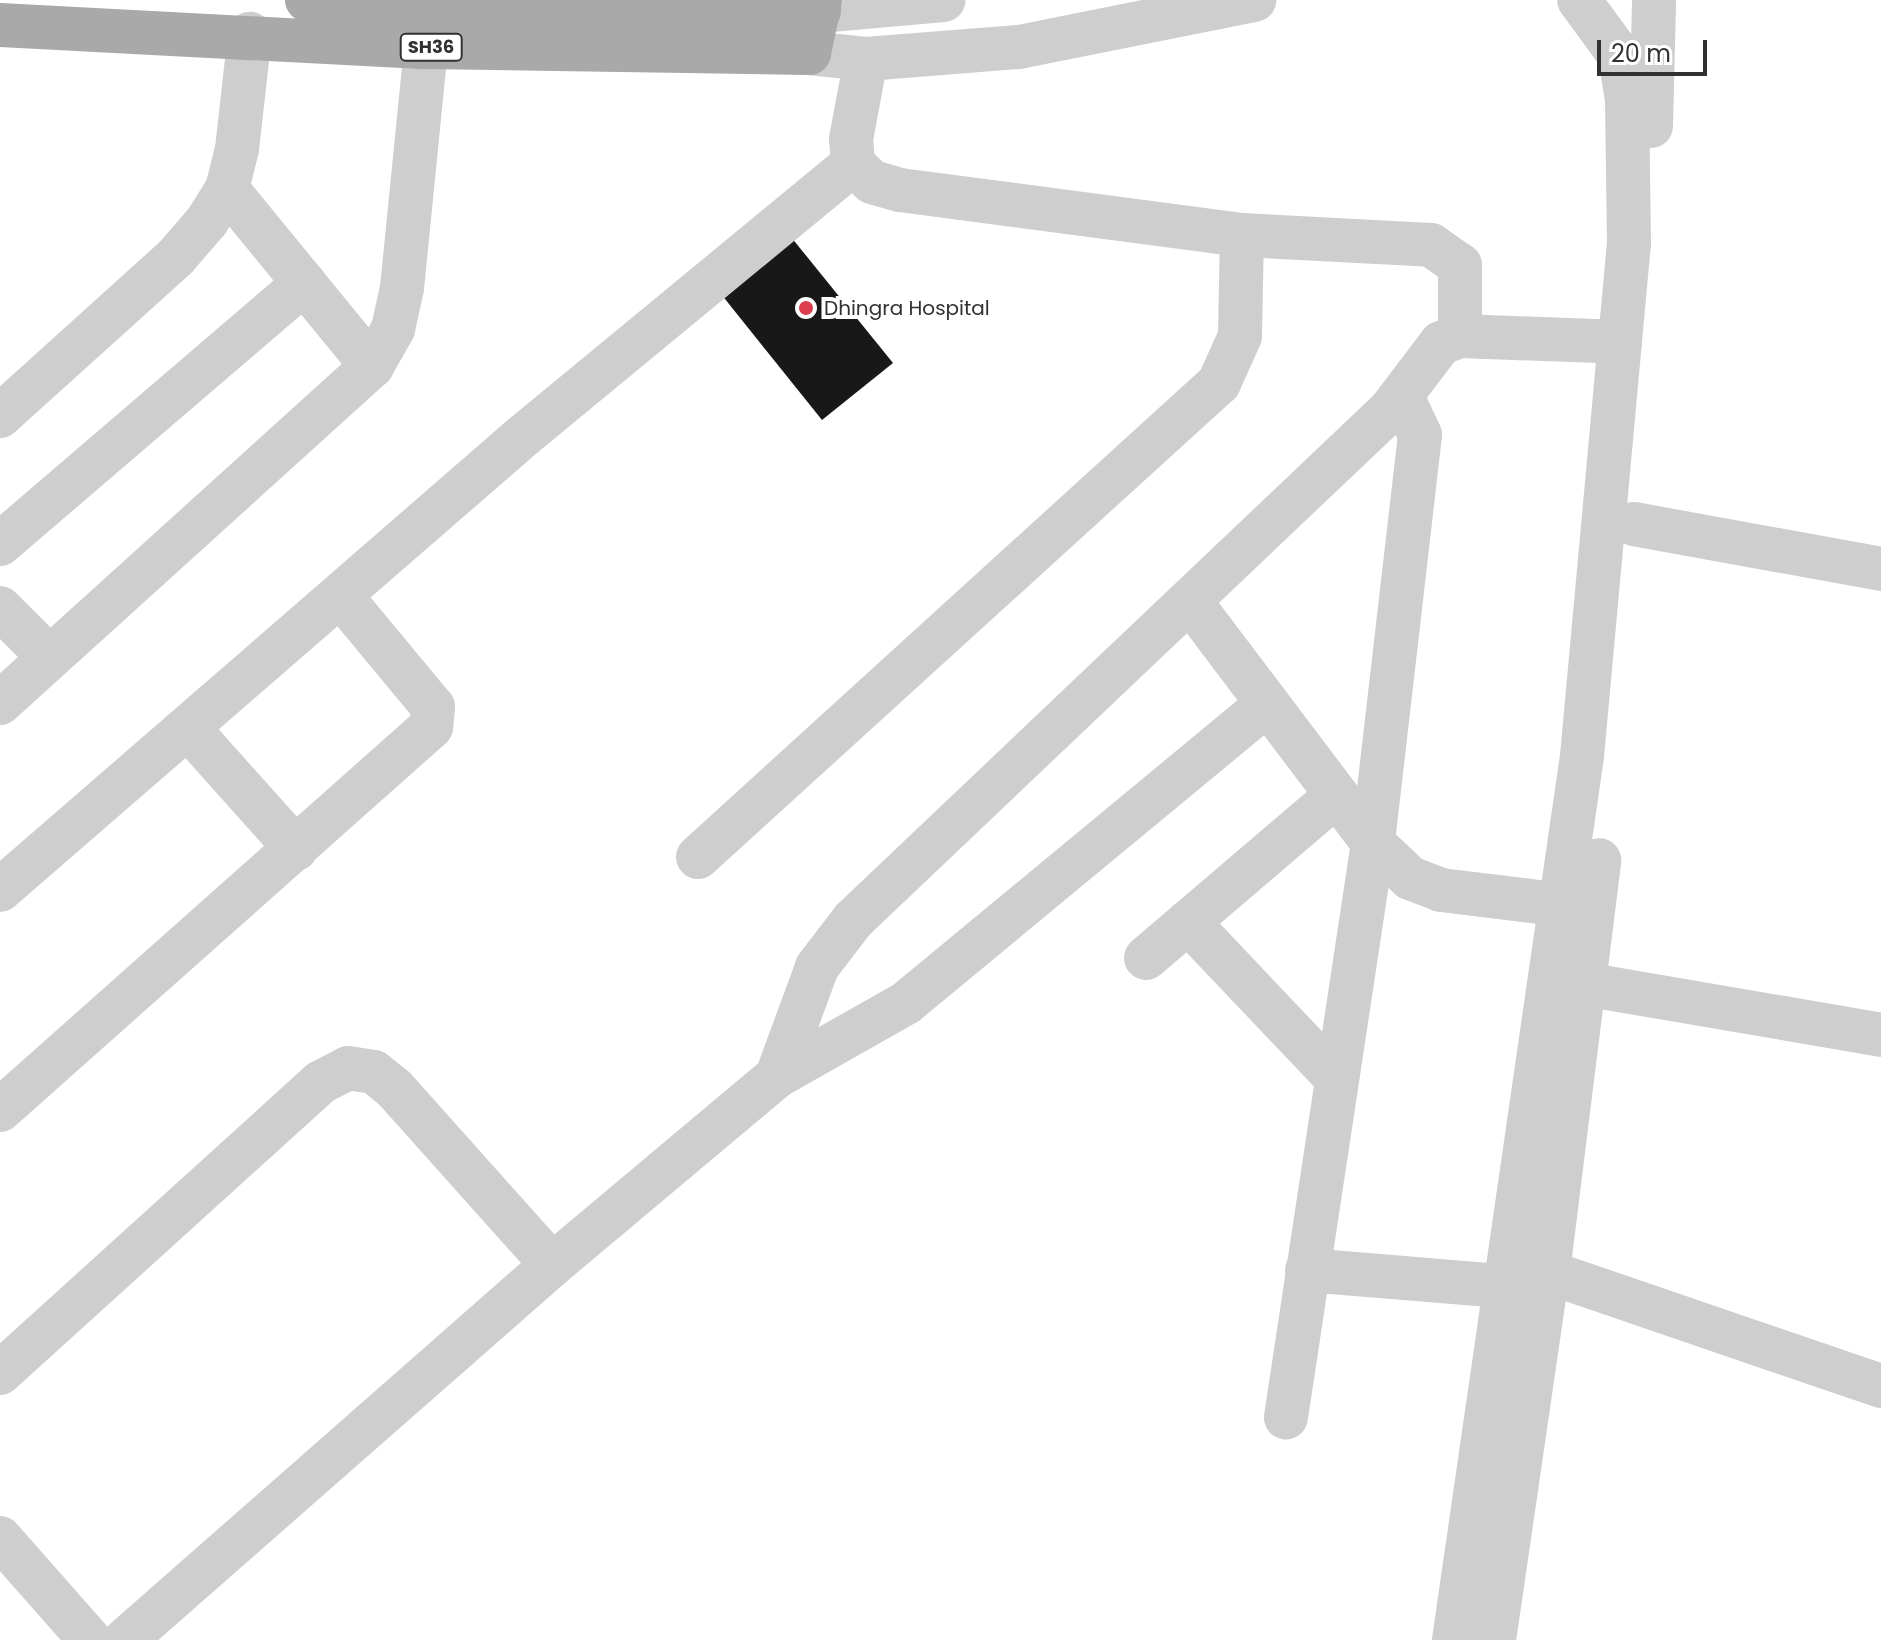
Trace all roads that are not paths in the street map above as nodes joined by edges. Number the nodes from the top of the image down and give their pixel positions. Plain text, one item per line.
1 (307, 0) edge
2 (944, 0) edge
3 (1254, 0) edge
4 (1579, 0) edge
5 (1654, 0) edge
6 (797, 22) edge
7 (0, 25) edge
8 (250, 34) junction
9 (426, 47) junction
10 (866, 59) junction
11 (853, 164) junction
12 (227, 189) junction
13 (1242, 235) junction
14 (304, 283) junction
15 (1460, 336) junction
16 (1620, 342) junction
17 (372, 366) junction
18 (1390, 410) junction
19 (0, 416) edge
20 (1634, 524) junction
21 (0, 544) edge
22 (1881, 569) edge
23 (341, 596) junction
24 (1190, 601) junction
25 (0, 608) edge
26 (49, 657) junction
27 (0, 703) edge
28 (1266, 705) junction
29 (188, 728) junction
30 (1596, 757) junction
31 (1336, 796) junction
32 (1373, 843) junction
33 (296, 849) junction
34 (698, 857) dead end
35 (0, 890) edge
36 (1563, 905) junction
37 (1188, 922) junction
38 (1146, 958) dead end
39 (1584, 984) junction
40 (1881, 1035) edge
41 (777, 1076) junction
42 (1337, 1079) junction
43 (0, 1110) edge
44 (552, 1265) junction
45 (1307, 1270) junction
46 (1548, 1272) junction
47 (1502, 1286) junction
48 (0, 1373) edge
49 (1881, 1386) edge
50 (1286, 1417) dead end
51 (0, 1538) edge
52 (90, 1640) edge
53 (125, 1640) edge
54 (1454, 1640) edge
55 (1494, 1640) edge

1 - 6 main road, SH36
2 - 6 street
3 - 10 street
4 - 16 street
5 - 20 street
6 - 9 main road, SH36
6 - 10 street
7 - 8 main road, SH36
8 - 9 main road, SH36
8 - 12 street
9 - 17 street
10 - 11 street
11 - 13 street
11 - 23 street
12 - 14 street
12 - 19 street
13 - 15 street
13 - 34 street
14 - 17 street
14 - 21 street
15 - 16 street
15 - 18 street
16 - 30 street
17 - 26 street
18 - 24 street
18 - 32 street
20 - 22 street
20 - 30 street
23 - 29 street
23 - 33 street
24 - 28 street
24 - 41 street
25 - 26 street
26 - 27 street
28 - 31 street
28 - 41 street
29 - 33 street
29 - 35 street
30 - 36 street
30 - 39 street
31 - 32 street
31 - 37 street
32 - 36 street
32 - 42 street
33 - 43 street
36 - 47 street
37 - 38 street
37 - 42 street
39 - 40 street
39 - 46 street
41 - 44 street
42 - 45 street
44 - 48 street
44 - 53 street
45 - 47 street
45 - 50 street
46 - 49 street
46 - 55 street
47 - 54 street
51 - 52 street

